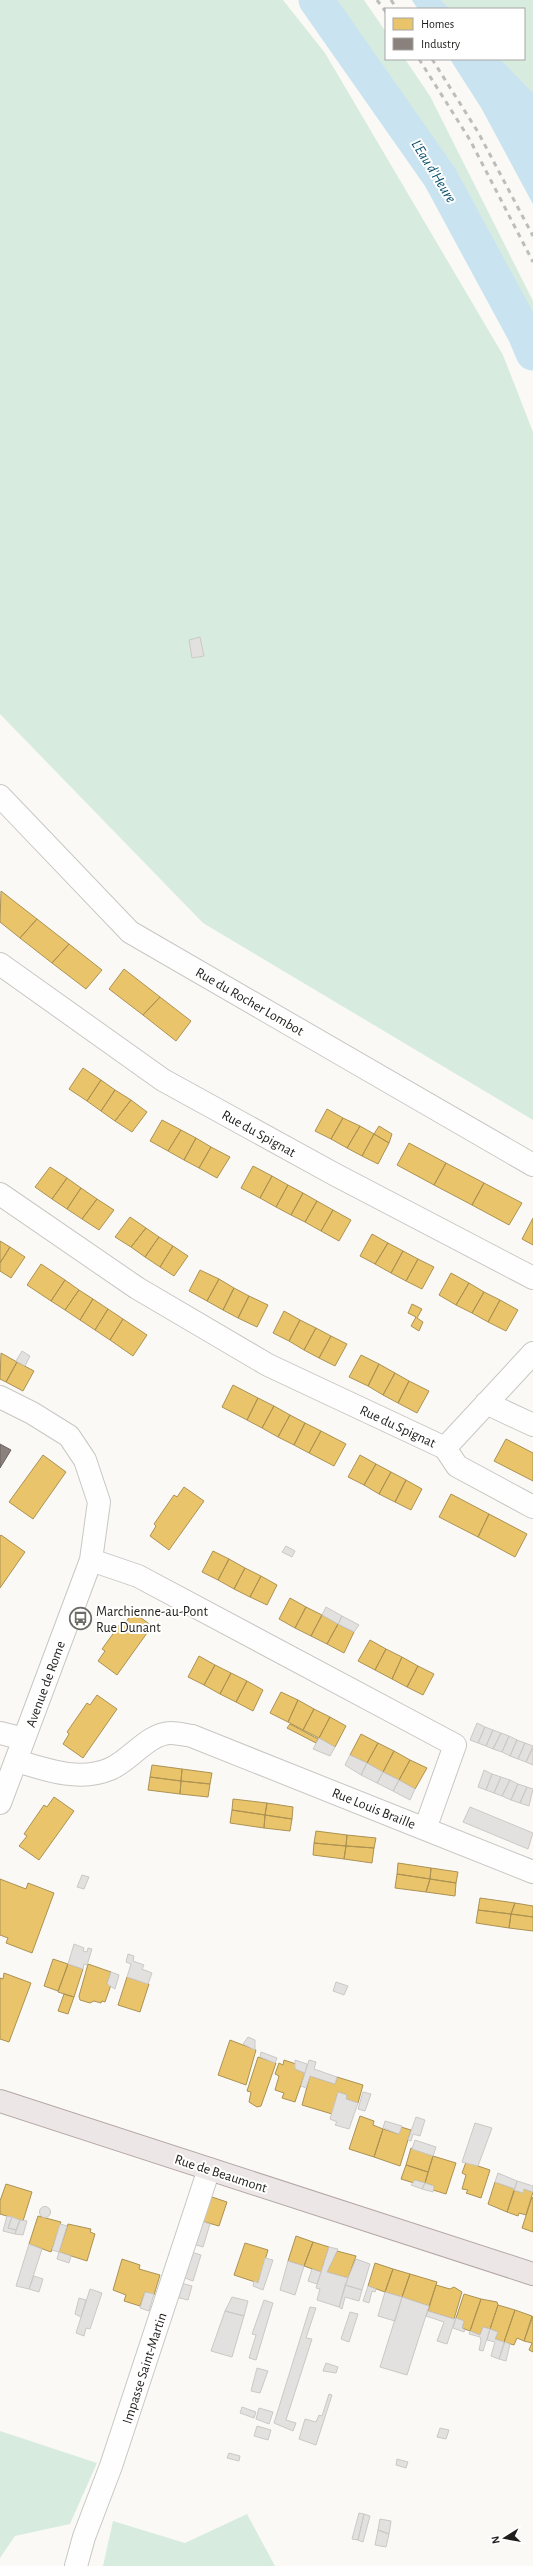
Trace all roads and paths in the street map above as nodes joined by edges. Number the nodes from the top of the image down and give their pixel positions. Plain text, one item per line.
1 (0, 796) edge
2 (0, 964) edge
3 (533, 1165) edge
4 (0, 1194) edge
5 (533, 1278) edge
6 (533, 1353) edge
7 (0, 1397) edge
8 (486, 1403) junction
9 (533, 1425) edge
10 (445, 1448) junction
11 (533, 1507) edge
12 (91, 1560) junction
13 (0, 1733) edge
14 (24, 1739) junction
15 (17, 1761) junction
16 (0, 1802) edge
17 (425, 1829) junction
18 (533, 1872) edge
19 (0, 2102) edge
20 (208, 2169) junction
21 (533, 2274) edge
22 (76, 2566) edge

1 - 3 street, Rue du Rocher Lombot
2 - 5 street, Rue du Spignat
4 - 10 street, Rue du Spignat
6 - 8 street, Rue du Spignat
7 - 12 street, Avenue de Rome
8 - 9 street
8 - 10 street, Rue du Spignat
10 - 11 street, Rue du Spignat
12 - 14 street, Avenue de Rome
12 - 17 street, Rue Louis Braille
13 - 14 street
14 - 15 street, Avenue de Rome
15 - 16 street, Avenue de Rome
15 - 17 street, Rue Louis Braille
17 - 18 street
19 - 20 main road, Rue de Beaumont
20 - 21 main road, Rue de Beaumont
20 - 22 street, Impasse Saint-Martin

